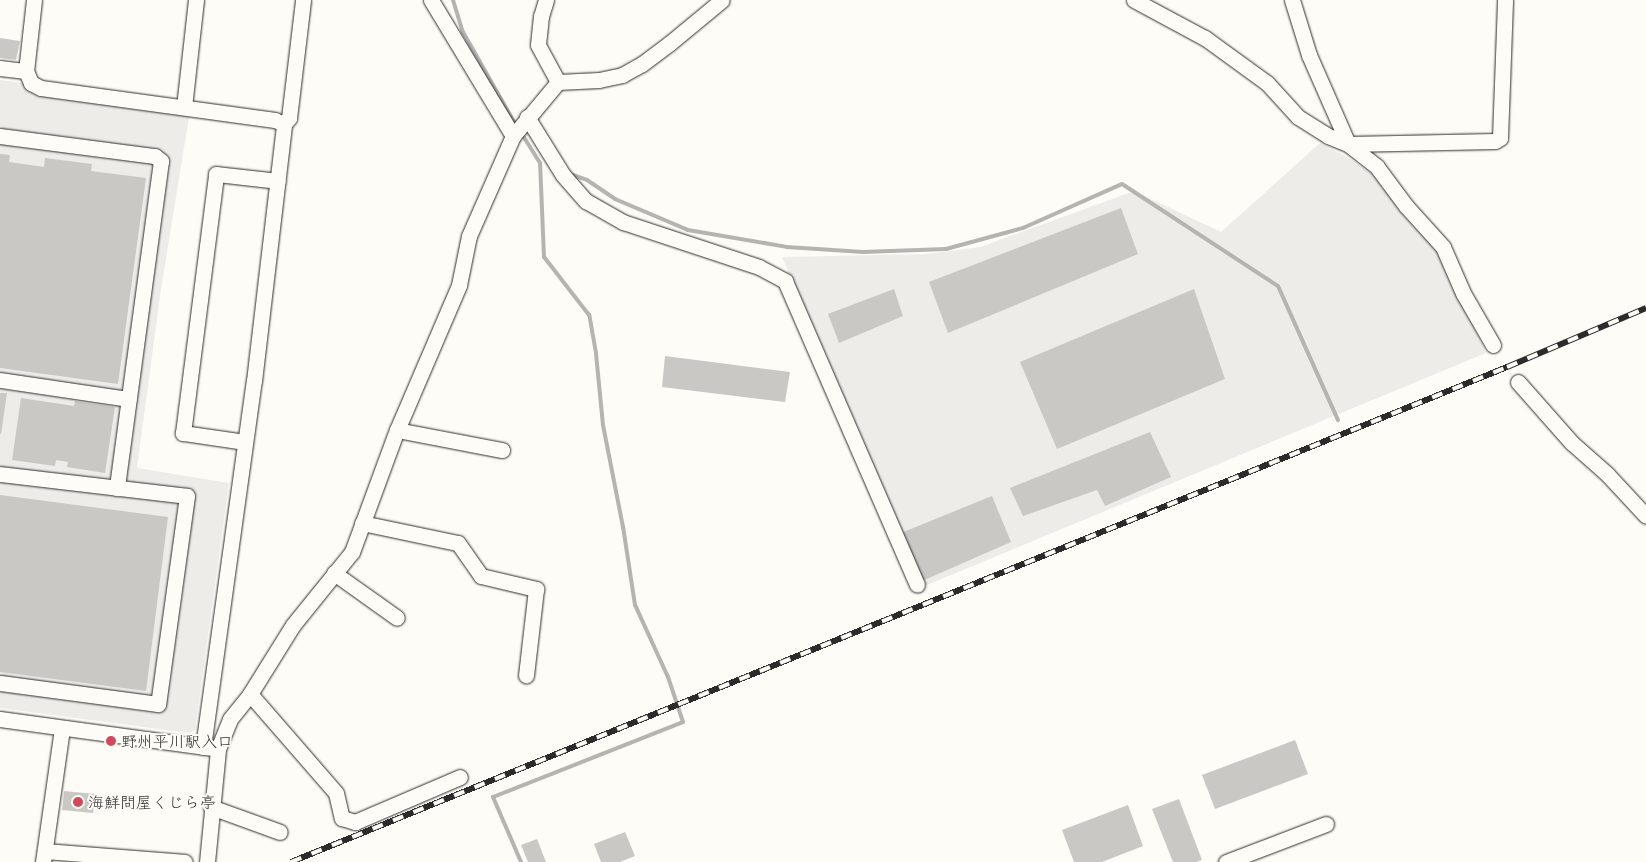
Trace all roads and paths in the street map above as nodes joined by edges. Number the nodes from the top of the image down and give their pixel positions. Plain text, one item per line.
1 (34, 0) edge
2 (196, 0) edge
3 (303, 0) edge
4 (431, 0) edge
5 (546, 0) edge
6 (722, 0) edge
7 (1134, 0) edge
8 (1292, 0) edge
9 (1505, 0) edge
10 (0, 68) edge
11 (26, 71) junction
12 (558, 82) junction
13 (184, 107) junction
14 (527, 116) junction
15 (284, 124) junction
16 (0, 136) edge
17 (513, 136) junction
18 (1348, 144) junction
19 (278, 181) junction
20 (1493, 345) dead end
21 (0, 380) edge
22 (1518, 382) dead end
23 (129, 399) junction
24 (397, 430) junction
25 (245, 442) junction
26 (502, 450) dead end
27 (0, 474) edge
28 (117, 488) junction
29 (1646, 516) edge
30 (362, 523) junction
31 (334, 573) junction
32 (917, 584) dead end
33 (397, 618) dead end
34 (526, 675) dead end
35 (0, 683) edge
36 (250, 694) junction
37 (0, 719) edge
38 (62, 728) junction
39 (210, 748) junction
40 (460, 777) dead end
41 (211, 807) junction
42 (1326, 824) dead end
43 (280, 832) dead end
44 (45, 857) edge
45 (185, 862) edge
46 (207, 862) edge
47 (1226, 862) edge

1 - 11 street
2 - 13 street
3 - 15 street
4 - 17 street
5 - 12 street
6 - 12 street
7 - 18 street
8 - 18 street
9 - 18 street
10 - 11 street
11 - 13 street
12 - 14 street
13 - 15 street
14 - 17 street
14 - 32 street
15 - 19 street
16 - 23 street
17 - 24 street
18 - 20 street
19 - 25 street
19 - 25 street
21 - 23 street
22 - 29 street
23 - 28 street
24 - 26 street
24 - 30 street
25 - 39 street
27 - 28 street
28 - 35 street
30 - 31 street
30 - 34 street
31 - 33 street
31 - 36 street
36 - 39 street
36 - 40 street
37 - 38 street
38 - 39 street
38 - 44 street
39 - 41 street
41 - 43 street
41 - 46 street
42 - 47 street
44 - 45 street

